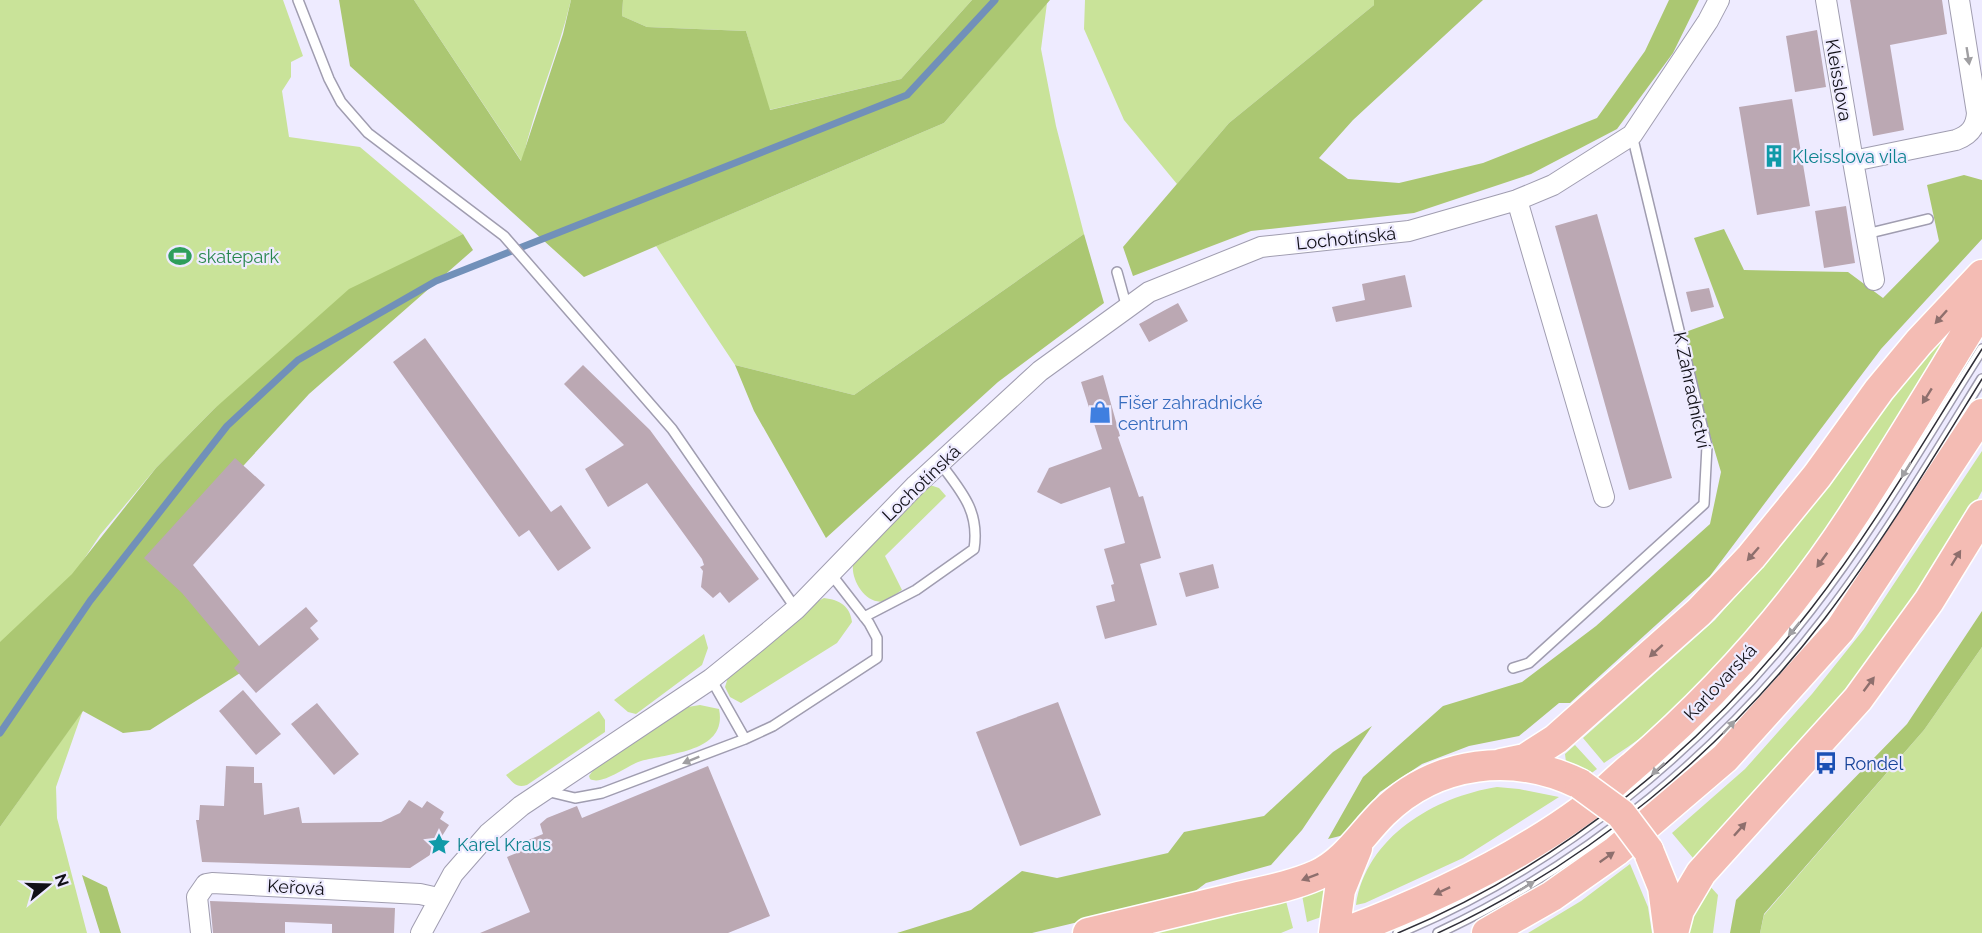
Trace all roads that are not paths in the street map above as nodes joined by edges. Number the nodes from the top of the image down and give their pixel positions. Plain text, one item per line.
1 (298, 0) edge
2 (1719, 0) edge
3 (1826, 0) edge
4 (1959, 0) edge
5 (1979, 113) edge
6 (1632, 135) junction
7 (1853, 161) junction
8 (1517, 200) junction
9 (1928, 219) dead end
10 (1866, 234) junction
11 (1117, 272) dead end
12 (1982, 275) edge
13 (1874, 280) dead end
14 (1127, 308) junction
15 (1982, 308) edge
16 (1982, 349) edge
17 (1982, 379) edge
18 (1982, 414) edge
19 (940, 463) junction
20 (1604, 496) dead end
21 (1982, 515) edge
22 (831, 574) junction
23 (796, 609) junction
24 (864, 617) junction
25 (1513, 669) dead end
26 (711, 679) junction
27 (745, 739) junction
28 (1501, 764) junction
29 (544, 790) junction
30 (1370, 828) junction
31 (438, 898) junction
32 (1338, 926) edge
33 (201, 933) edge
34 (421, 933) edge
35 (1088, 933) edge
36 (1398, 933) edge
37 (1438, 933) edge
38 (1487, 933) edge
39 (1671, 933) edge

1 - 23 lane
2 - 6 street, Lochotínská
3 - 7 street, Kleisslova
4 -> 5 street
5 - 7 street
6 - 8 street, Lochotínská
6 - 25 lane, K Zahradnictví
7 - 10 street, Kleisslova
8 - 14 street, Lochotínská
8 - 20 street
9 - 10 lane
10 - 13 street, Kleisslova
11 - 14 lane
12 -> 28 main road
14 - 19 street, Lochotínská
15 -> 32 main road, Karlovarská
16 -> 36 lane, Karlovarská
37 -> 17 lane, Karlovarská
38 -> 18 main road
19 - 22 street, Lochotínská
19 - 24 lane
39 -> 21 main road
22 - 23 street, Lochotínská
22 - 24 lane
23 - 26 street, Lochotínská
24 - 27 lane
26 - 27 lane
26 - 29 street, Lochotínská
27 -> 29 lane
28 - 30 main road
28 - 39 main road, bridge
29 - 31 street, Lochotínská
30 - 32 main road
30 -> 35 main road
31 - 33 street, Keřová
31 - 34 street, Lochotínská

